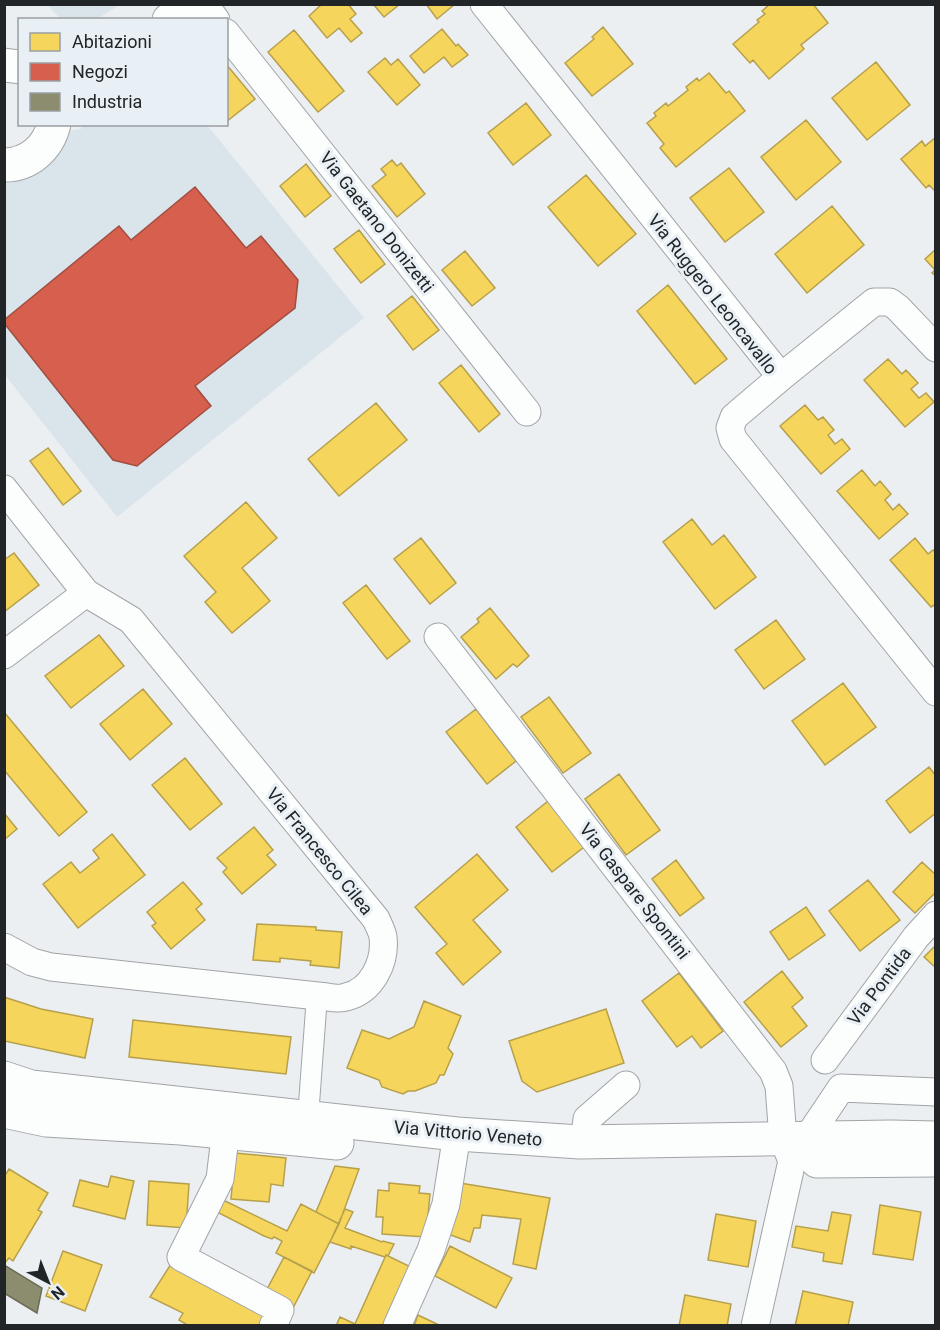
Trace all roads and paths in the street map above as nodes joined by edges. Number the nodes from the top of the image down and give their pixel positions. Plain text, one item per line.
1 (484, 4) edge
2 (181, 12) edge
3 (207, 18) edge
4 (228, 36) edge
5 (53, 126) edge
6 (4, 165) edge
7 (936, 348) edge
8 (781, 376) junction
9 (527, 412) dead end
10 (4, 489) edge
11 (86, 592) junction
12 (438, 637) dead end
13 (4, 655) edge
14 (936, 692) edge
15 (936, 915) edge
16 (4, 947) edge
17 (318, 996) junction
18 (825, 1060) dead end
19 (4, 1078) edge
20 (626, 1085) dead end
21 (936, 1092) edge
22 (4, 1111) edge
23 (308, 1117) junction
24 (227, 1120) junction
25 (936, 1138) edge
26 (584, 1142) junction
27 (456, 1144) junction
28 (795, 1147) junction
29 (936, 1160) edge
30 (273, 1326) edge
31 (397, 1326) edge
32 (755, 1326) edge

1 - 8 street, Via Ruggero Leoncavallo
2 - 3 street
4 - 9 street, Via Gaetano Donizetti
5 - 6 street
7 - 8 street
8 - 14 street, Via Ruggero Leoncavallo
10 - 11 street, Via Francesco Cilea
11 - 13 street
11 - 17 street, Via Francesco Cilea
12 - 28 street, Via Gaspare Spontini
15 - 18 street, Via Pontida
16 - 17 street, Via Francesco Cilea
17 - 23 street
19 - 24 street, Via Vittorio Veneto
20 - 26 street
21 - 28 street
22 - 24 street, Via Vittorio Veneto
23 - 24 street, Via Vittorio Veneto
23 - 27 street, Via Vittorio Veneto
24 - 27 street, Via Vittorio Veneto
24 - 30 street
25 - 28 street, Via Vittorio Veneto
26 - 27 street, Via Vittorio Veneto
26 - 28 street, Via Vittorio Veneto
27 - 28 street, Via Vittorio Veneto
27 - 31 street
28 - 29 street, Via Vittorio Veneto
28 - 32 street

